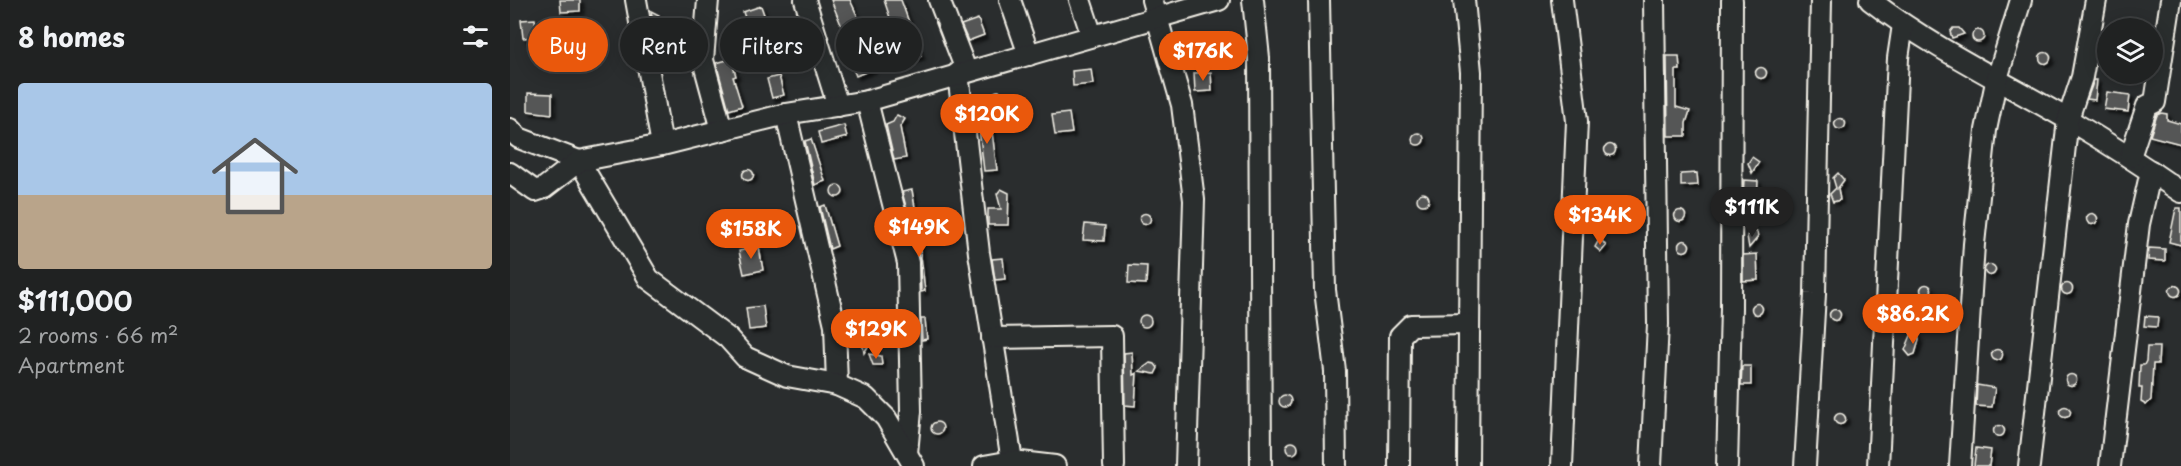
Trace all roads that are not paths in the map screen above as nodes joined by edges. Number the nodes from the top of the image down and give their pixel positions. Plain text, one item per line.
1 (636, 0) edge
2 (708, 0) edge
3 (805, 0) edge
4 (939, 0) edge
5 (1010, 0) edge
6 (1080, 0) edge
7 (1219, 0) edge
8 (1254, 0) edge
9 (1319, 0) edge
10 (1464, 0) edge
11 (1562, 0) edge
12 (1654, 0) edge
13 (1732, 0) edge
14 (1821, 0) edge
15 (1870, 0) edge
16 (2021, 0) edge
17 (2096, 0) edge
18 (2171, 0) edge
19 (1155, 9) edge
20 (1903, 25) junction
21 (1092, 36) junction
22 (1029, 55) junction
23 (962, 72) junction
24 (1996, 82) junction
25 (867, 101) junction
26 (838, 106) junction
27 (786, 114) junction
28 (2068, 119) junction
29 (510, 129) edge
30 (722, 130) junction
31 (662, 145) junction
32 (2130, 157) junction
33 (579, 161) junction
34 (2151, 171) junction
35 (510, 173) edge
36 (2181, 192) edge
37 (1468, 324) junction
38 (992, 338) junction
39 (837, 386) junction
40 (910, 460) edge
41 (1012, 461) junction
42 (984, 466) edge
43 (1055, 466) edge
44 (1114, 466) edge
45 (1186, 466) edge
46 (1261, 466) edge
47 (1336, 466) edge
48 (1399, 466) edge
49 (1468, 466) edge
50 (1562, 466) edge
51 (1650, 466) edge
52 (1727, 466) edge
53 (1805, 466) edge
54 (1878, 466) edge
55 (1960, 466) edge
56 (2029, 466) edge
57 (2110, 466) edge

1 - 31 street
2 - 30 street
3 - 26 street
4 - 23 street
5 - 22 street
6 - 21 street
7 - 19 street
8 - 46 street
9 - 47 street
10 - 37 street
11 - 50 street
12 - 51 street
13 - 52 street
14 - 53 street
15 - 20 street
16 - 24 street
17 - 28 street
18 - 32 street
19 - 21 street
19 - 45 street
20 - 24 street
20 - 54 street
21 - 22 street
22 - 23 street
23 - 25 street
23 - 38 street
24 - 28 street
24 - 55 street
25 - 26 street
25 - 40 street
26 - 27 street
27 - 30 street
27 - 39 street
28 - 32 street
28 - 56 street
29 - 33 street
30 - 31 street
31 - 33 street
32 - 34 street
33 - 35 street
33 - 39 street
34 - 36 street
34 - 57 street
37 - 48 street
37 - 49 street
38 - 41 street
38 - 44 street
39 - 40 street
41 - 42 street
41 - 43 street

